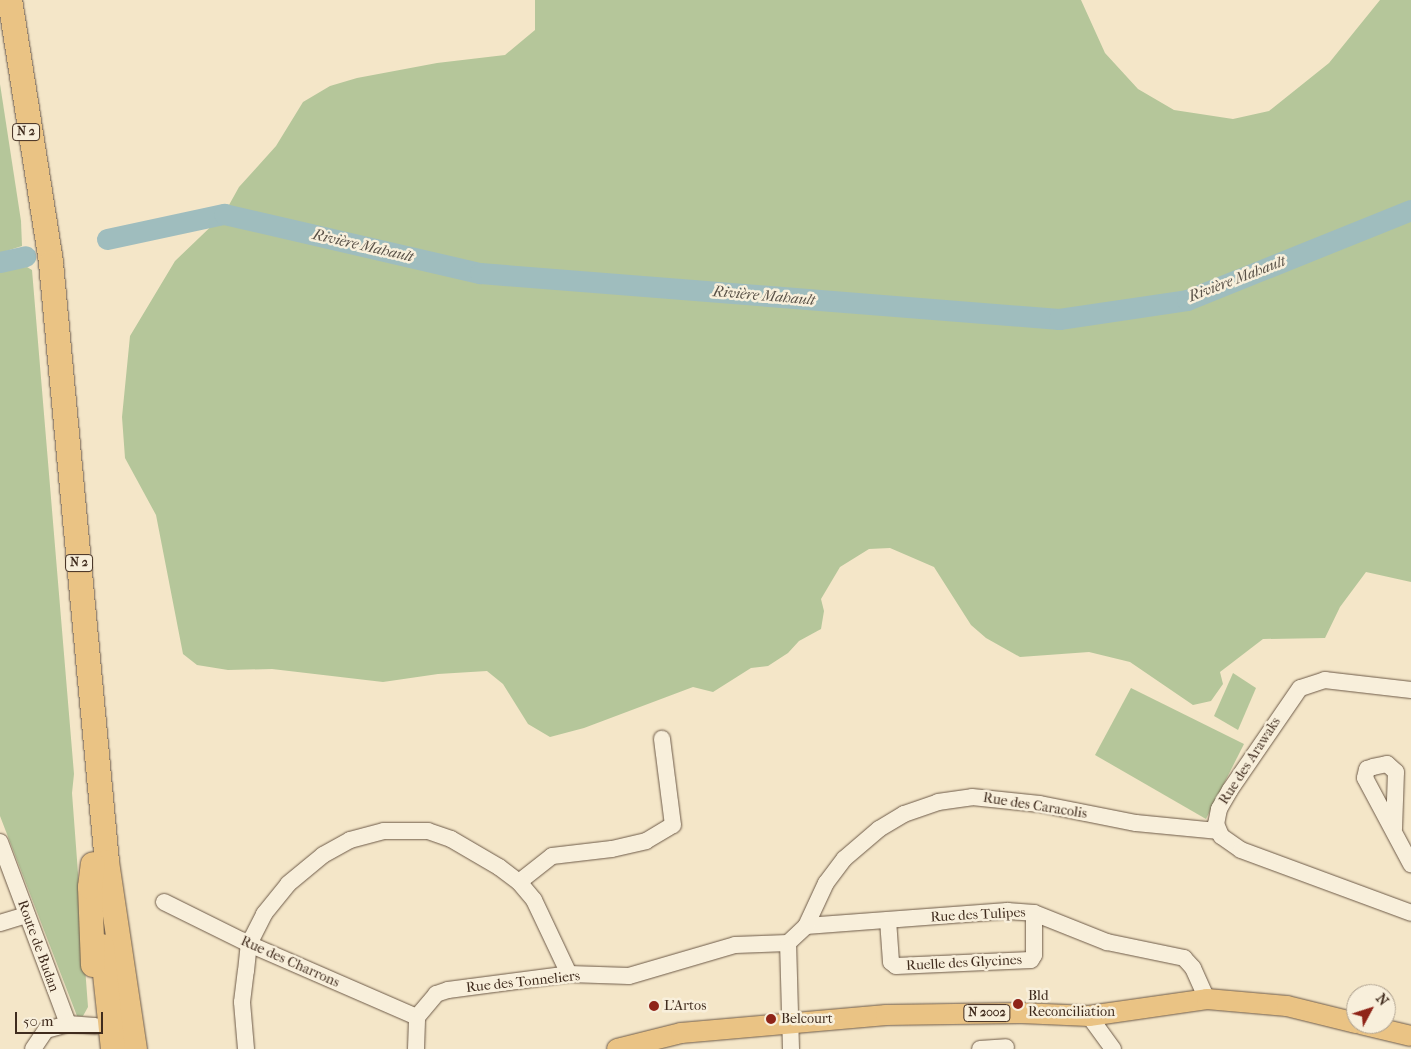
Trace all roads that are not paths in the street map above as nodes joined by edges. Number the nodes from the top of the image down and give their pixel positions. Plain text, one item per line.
1 (2, 0) edge
2 (10, 0) edge
3 (1411, 690) edge
4 (662, 739) dead end
5 (1394, 829) dead end
6 (1218, 831) junction
7 (0, 842) edge
8 (100, 863) junction
9 (1411, 864) edge
10 (519, 882) junction
11 (164, 902) dead end
12 (1034, 913) junction
13 (1411, 913) edge
14 (27, 915) junction
15 (888, 920) junction
16 (0, 923) edge
17 (806, 926) junction
18 (788, 943) junction
19 (249, 944) junction
20 (569, 974) junction
21 (1207, 999) junction
22 (1088, 1016) junction
23 (417, 1017) junction
24 (1346, 1021) edge
25 (68, 1024) junction
26 (790, 1025) junction
27 (95, 1026) junction
28 (1396, 1032) edge
29 (1411, 1036) edge
30 (1006, 1047) dead end
31 (33, 1049) edge
32 (97, 1049) edge
33 (113, 1049) edge
34 (135, 1049) edge
35 (150, 1049) edge
36 (246, 1049) edge
37 (416, 1049) edge
38 (617, 1049) edge
39 (791, 1049) edge
40 (980, 1049) edge
41 (1113, 1049) edge

1 - 8 highway, N 2
2 - 8 highway, N 2
3 - 6 street, Rue des Arawaks
4 - 10 street
5 - 9 street
6 - 13 street
6 - 17 street, Rue des Caracolis
7 - 14 street, Route de Budan
8 - 27 highway
8 - 33 highway, N 2
8 - 34 highway, N 2
8 - 35 highway
10 - 19 street
10 - 20 street
11 - 19 street, Rue des Charrons
12 - 15 street, Rue des Tulipes
12 - 15 street, Ruelle des Glycines
12 - 21 street, Rue des Tulipes
14 - 16 street
14 - 25 street, Route de Budan
15 - 17 street, Rue des Tulipes
17 - 18 street, Rue des Caracolis
18 - 20 street, Rue des Tonneliers
18 - 26 street
19 - 23 street, Rue des Charrons
19 - 36 street
20 - 23 street, Rue des Tonneliers
21 - 22 main road, N 2002
21 - 24 main road, N 2002
22 - 26 main road, N 2002
22 - 41 street
23 - 37 street
25 - 27 street
25 - 31 street
26 - 38 main road, N 2002
26 - 39 street
27 - 32 highway
28 - 29 main road
30 - 40 street

